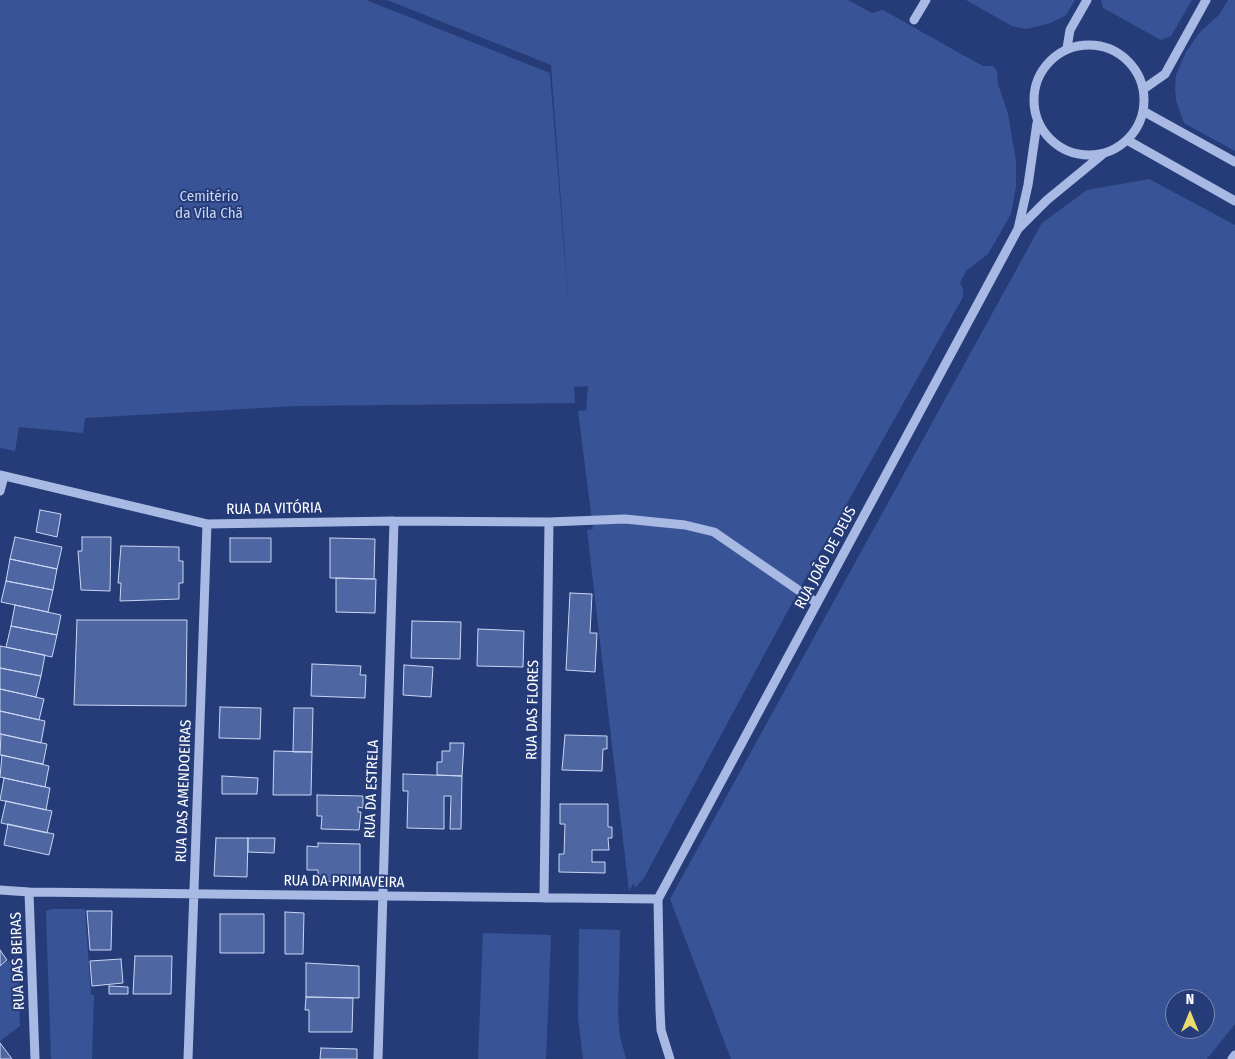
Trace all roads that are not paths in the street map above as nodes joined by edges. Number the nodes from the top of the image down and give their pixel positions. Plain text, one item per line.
1 (926, 0) edge
2 (1087, 0) edge
3 (1206, 0) edge
4 (914, 20) dead end
5 (1067, 48) junction
6 (1145, 88) junction
7 (1144, 111) junction
8 (1037, 123) junction
9 (1127, 140) junction
10 (1103, 154) junction
11 (1235, 162) edge
12 (1235, 201) edge
13 (1018, 229) junction
14 (2, 476) edge
15 (0, 491) edge
16 (394, 521) junction
17 (549, 522) junction
18 (207, 524) junction
19 (817, 603) junction
20 (0, 890) edge
21 (29, 892) junction
22 (194, 894) junction
23 (382, 896) junction
24 (544, 898) junction
25 (658, 899) junction
26 (1235, 1056) edge
27 (35, 1059) edge
28 (188, 1059) edge
29 (378, 1059) edge
30 (670, 1059) edge
31 (1232, 1059) edge

1 - 4 street
2 - 5 street
3 - 6 street
5 - 6 street
5 - 8 street
6 - 7 street
7 - 9 street
7 - 11 street
8 - 10 street
8 - 13 street, RUA JOÃO DE DEUS
9 - 10 street
9 - 12 street
10 - 13 street, RUA JOÃO DE DEUS
13 - 19 street, RUA JOÃO DE DEUS
14 - 15 street
14 - 18 street, RUA DA VITÓRIA
16 - 17 street, RUA DA VITÓRIA
16 - 18 street, RUA DA VITÓRIA
16 - 23 street, RUA DA ESTRELA
17 - 19 street, RUA DA VITÓRIA
17 - 24 street, RUA DAS FLORES
18 - 22 street, RUA DAS AMENDOEIRAS
19 - 25 street, RUA JOÃO DE DEUS
20 - 21 street, RUA DAS BEIRAS
21 - 22 street, RUA DA PRIMAVEIRA
21 - 27 street, RUA DAS BEIRAS
22 - 23 street, RUA DA PRIMAVEIRA
22 - 28 street, RUA DAS AMENDOEIRAS
23 - 24 street, RUA DA PRIMAVEIRA
23 - 29 street, RUA DA ESTRELA
24 - 25 street, RUA DA PRIMAVEIRA
25 - 30 street
26 - 31 street

